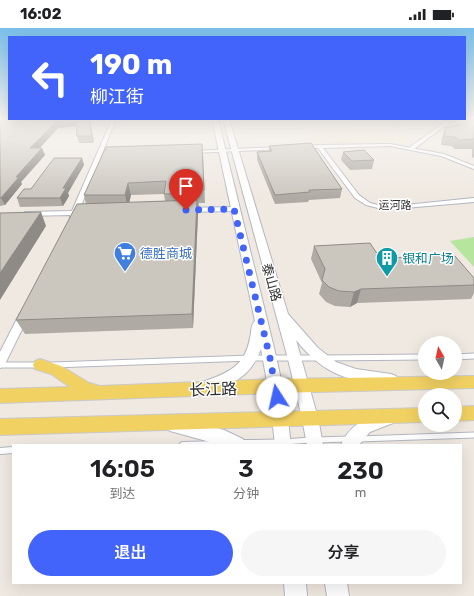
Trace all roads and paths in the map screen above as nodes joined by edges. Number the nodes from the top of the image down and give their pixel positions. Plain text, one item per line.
1 (107, 145) edge
2 (222, 145) edge
3 (233, 145) edge
4 (360, 145) edge
5 (379, 145) edge
6 (417, 145) edge
7 (319, 146) junction
8 (296, 147) edge
9 (288, 148) edge
10 (412, 148) junction
11 (223, 150) junction
12 (235, 150) junction
13 (185, 152) edge
14 (474, 168) edge
15 (474, 200) edge
16 (234, 209) junction
17 (178, 210) edge
18 (75, 213) junction
19 (91, 213) edge
20 (22, 214) edge
21 (68, 228) edge
22 (28, 306) edge
23 (280, 310) junction
24 (259, 312) junction
25 (462, 356) edge
26 (474, 356) edge
27 (418, 357) edge
28 (250, 358) junction
29 (270, 358) junction
30 (321, 358) junction
31 (295, 359) junction
32 (0, 364) edge
33 (40, 365) junction
34 (474, 382) edge
35 (424, 383) junction
36 (276, 386) junction
37 (302, 386) junction
38 (192, 389) junction
39 (108, 392) junction
40 (0, 396) edge
41 (474, 413) edge
42 (418, 414) edge
43 (462, 414) edge
44 (402, 415) junction
45 (281, 418) junction
46 (310, 418) junction
47 (160, 422) junction
48 (0, 427) edge
49 (474, 435) edge
50 (283, 443) edge
51 (315, 443) edge
52 (233, 444) edge
53 (235, 444) edge
54 (350, 444) edge
55 (12, 450) edge
56 (0, 451) edge
57 (295, 584) edge
58 (336, 584) edge
59 (296, 596) edge
60 (338, 596) edge

1 - 18 street
2 - 11 main road, 泰山路
3 - 12 main road, 泰山路
4 - 7 street
5 - 10 street
6 - 10 street
7 - 8 street
7 - 15 street, 运河路
9 - 12 street
10 - 14 street
11 - 12 street
11 - 13 street
11 - 16 main road, 泰山路
12 - 23 main road, 泰山路
16 - 17 street
16 - 24 main road, 泰山路
18 - 19 street
18 - 20 street
18 - 21 street
22 - 32 street
23 - 30 main road
23 - 31 main road, 泰山路
24 - 28 main road
24 - 29 main road, 泰山路
25 - 26 lane
27 - 30 lane
28 - 29 lane
28 - 33 lane
28 - 38 main road
29 - 31 lane
29 - 36 main road, 泰山路
30 - 31 lane
30 - 35 main road
31 - 37 main road, 泰山路
32 - 33 lane
33 - 39 main road
34 - 35 main road, 长江路
35 - 37 main road, 长江路
36 - 37 main road, 长江路
36 - 38 main road, 长江路
36 - 45 main road, 泰山路
37 - 46 main road, 泰山路
38 - 39 main road, 长江路
39 - 40 main road, 长江路
41 - 43 main road
42 - 44 main road
44 - 46 main road
44 - 54 main road
45 - 46 main road
45 - 47 main road
45 - 50 main road, 泰山路
46 - 51 main road, 泰山路
47 - 48 main road
47 - 53 main road
49 - 51 lane
50 - 51 lane
50 - 52 lane
55 - 56 lane
57 - 59 main road
58 - 60 main road

